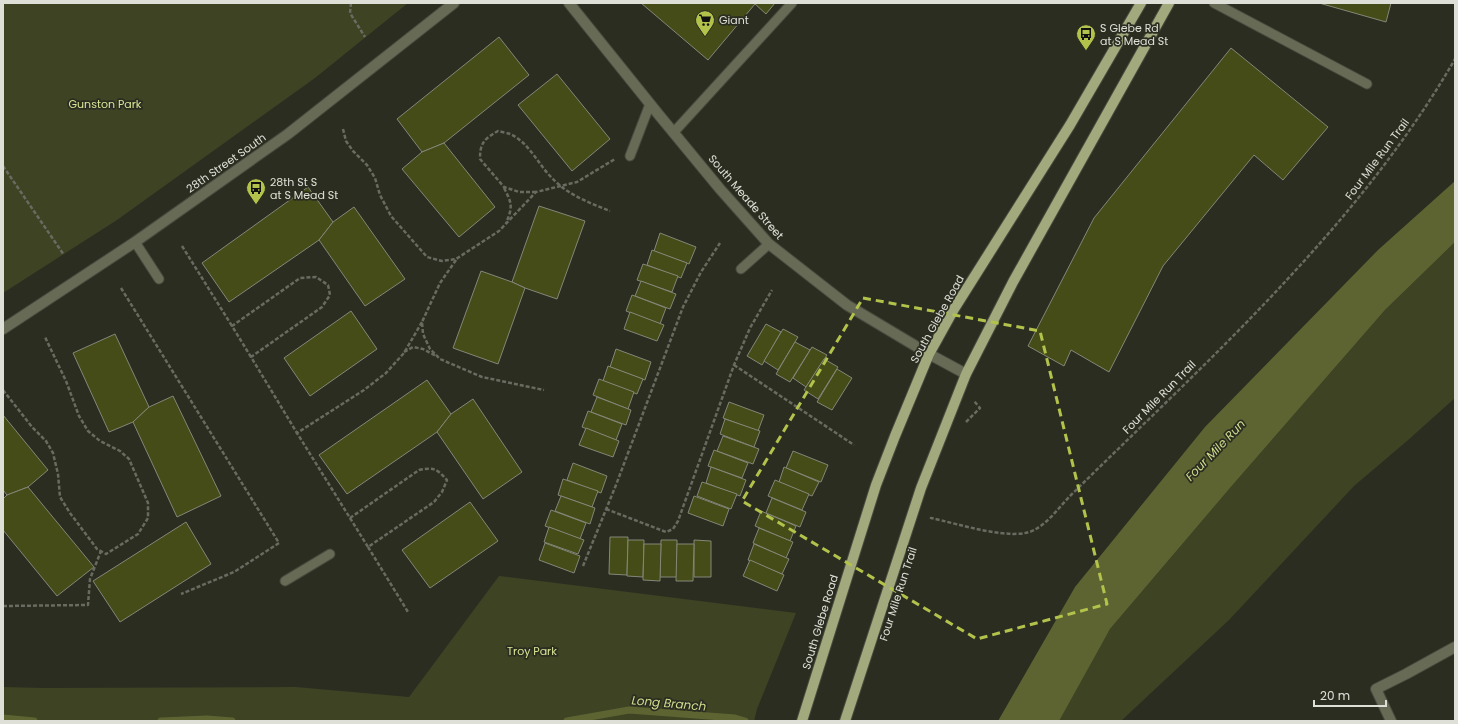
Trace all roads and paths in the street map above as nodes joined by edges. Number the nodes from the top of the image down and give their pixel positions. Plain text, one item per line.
1 (351, 3) edge
2 (454, 3) edge
3 (569, 3) edge
4 (792, 3) edge
5 (1141, 3) edge
6 (1169, 3) edge
7 (1214, 3) edge
8 (366, 37) dead end
9 (1455, 59) edge
10 (1367, 84) dead end
11 (650, 104) junction
12 (343, 129) dead end
13 (674, 132) junction
14 (630, 156) dead end
15 (616, 158) dead end
16 (3, 166) edge
17 (504, 187) junction
18 (561, 187) junction
19 (536, 192) junction
20 (610, 211) dead end
21 (506, 224) junction
22 (135, 242) junction
23 (720, 243) dead end
24 (769, 244) junction
25 (182, 246) dead end
26 (64, 255) dead end
27 (456, 259) junction
28 (741, 269) dead end
29 (159, 279) dead end
30 (121, 288) dead end
31 (772, 290) dead end
32 (422, 322) junction
33 (232, 326) junction
34 (3, 329) edge
35 (45, 337) dead end
36 (404, 353) junction
37 (929, 354) junction
38 (250, 357) junction
39 (440, 359) junction
40 (734, 365) junction
41 (966, 374) junction
42 (3, 390) edge
43 (544, 390) dead end
44 (298, 433) junction
45 (854, 445) dead end
46 (606, 509) junction
47 (350, 518) junction
48 (929, 524) dead end
49 (368, 547) junction
50 (101, 551) junction
51 (330, 554) dead end
52 (583, 566) dead end
53 (285, 581) dead end
54 (181, 594) dead end
55 (3, 606) edge
56 (408, 612) dead end
57 (1455, 646) edge
58 (802, 721) edge
59 (845, 721) edge
60 (1391, 721) edge

1 - 8 path
2 - 22 street, 28th Street South
3 - 11 street, South Meade Street
4 - 13 lane
5 - 37 main road, South Glebe Road
6 - 41 main road
7 - 10 lane
9 - 48 path, Four Mile Run Trail
11 - 13 street, South Meade Street
11 - 14 lane
12 - 27 path
13 - 24 street, South Meade Street
15 - 18 path
16 - 26 path
17 - 18 path
17 - 19 path
17 - 21 path
18 - 19 path
18 - 20 path
19 - 21 path
21 - 27 path
22 - 29 lane
22 - 34 street, 28th Street South
23 - 46 path
24 - 28 lane
24 - 37 street, South Meade Street
25 - 33 path
27 - 32 path
30 - 54 path
31 - 40 path
32 - 36 path
32 - 39 path
33 - 38 path
33 - 38 path
35 - 50 path
36 - 39 path
36 - 44 path
37 - 41 street, South Meade Street
37 - 58 main road, South Glebe Road
38 - 44 path
39 - 43 path
40 - 45 path
40 - 46 path
41 - 59 main road
42 - 50 path
44 - 47 path
46 - 52 path
47 - 49 path
47 - 49 path
49 - 56 path
50 - 55 path
51 - 53 lane
57 - 60 street

